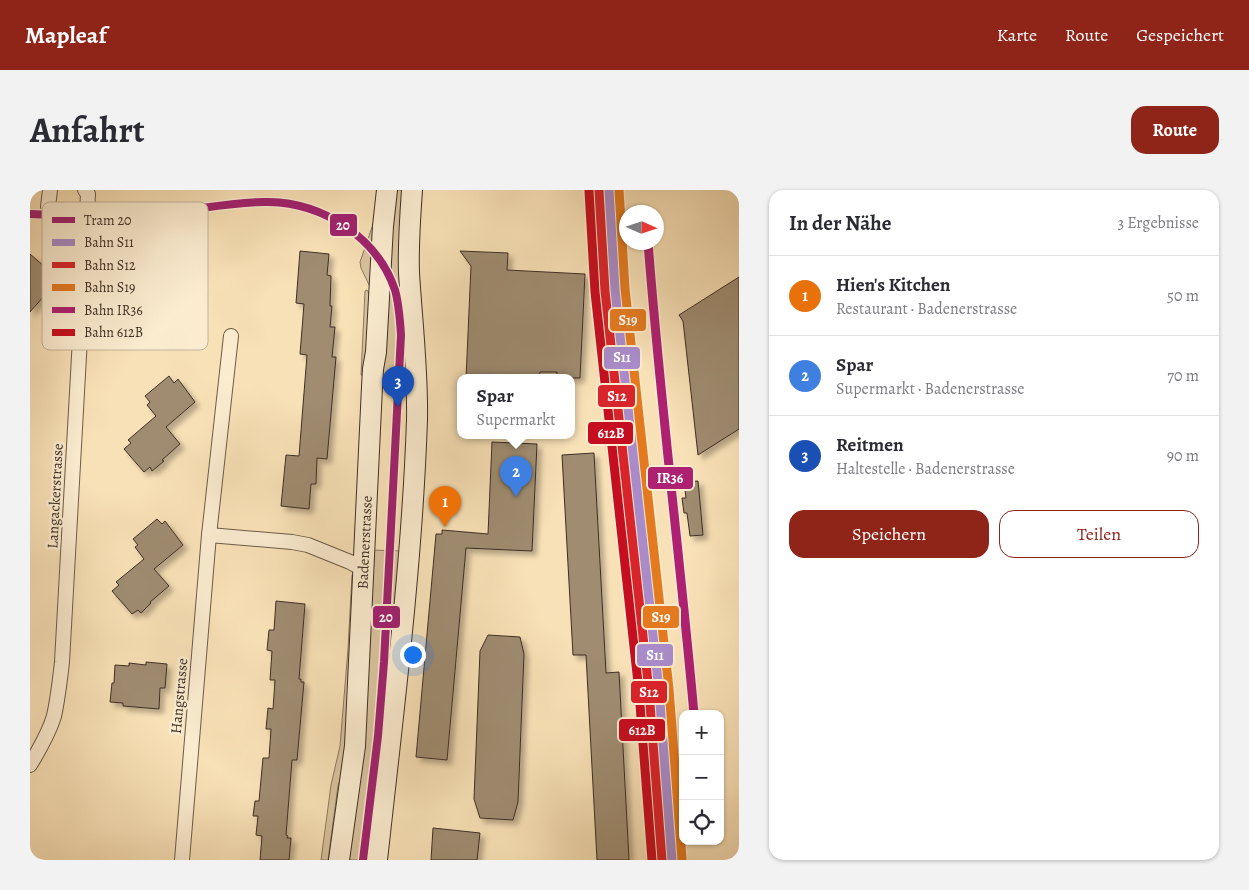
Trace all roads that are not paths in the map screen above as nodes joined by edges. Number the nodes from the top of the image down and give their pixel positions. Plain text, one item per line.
1 (85, 190) edge
2 (387, 190) edge
3 (412, 190) edge
4 (87, 202) edge
5 (231, 336) dead end
6 (79, 350) edge
7 (208, 534) junction
8 (363, 569) junction
9 (30, 765) edge
10 (182, 860) edge
11 (339, 860) edge
12 (378, 860) edge

1 - 4 street, Langackerstrasse
2 - 8 main road, Badenerstrasse
3 - 12 main road
5 - 7 street, Hangstrasse
6 - 9 street, Langackerstrasse
7 - 8 street
7 - 10 street, Hangstrasse
8 - 11 main road, Badenerstrasse

